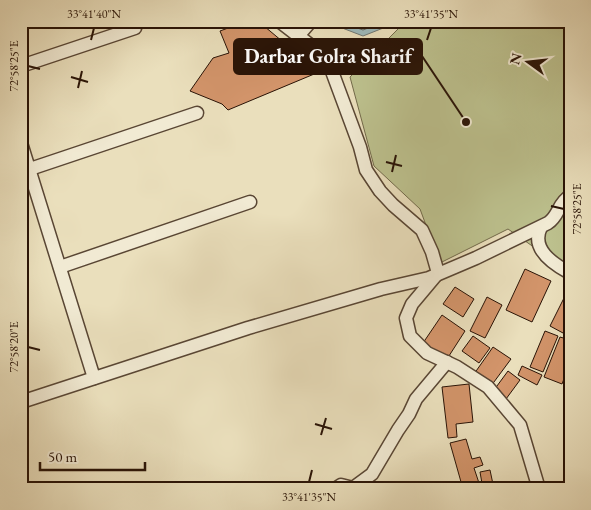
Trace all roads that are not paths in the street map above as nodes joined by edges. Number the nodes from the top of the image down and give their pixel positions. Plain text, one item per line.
1 (278, 21) edge
2 (311, 21) edge
3 (135, 28) dead end
4 (298, 36) junction
5 (21, 66) edge
6 (197, 113) dead end
7 (21, 143) edge
8 (30, 169) junction
9 (570, 196) edge
10 (250, 202) dead end
11 (541, 227) junction
12 (60, 267) junction
13 (438, 273) junction
14 (570, 273) edge
15 (447, 362) junction
16 (94, 378) junction
17 (21, 402) edge
18 (353, 488) edge
19 (336, 489) edge
20 (539, 489) edge

1 - 4 street
2 - 4 street
3 - 5 street
4 - 13 street
6 - 8 street
7 - 8 street
8 - 12 street
9 - 11 street
10 - 12 street
11 - 13 street
11 - 14 street
12 - 16 street
13 - 15 street
13 - 16 street
15 - 18 street
15 - 20 street
16 - 17 street
18 - 19 street

